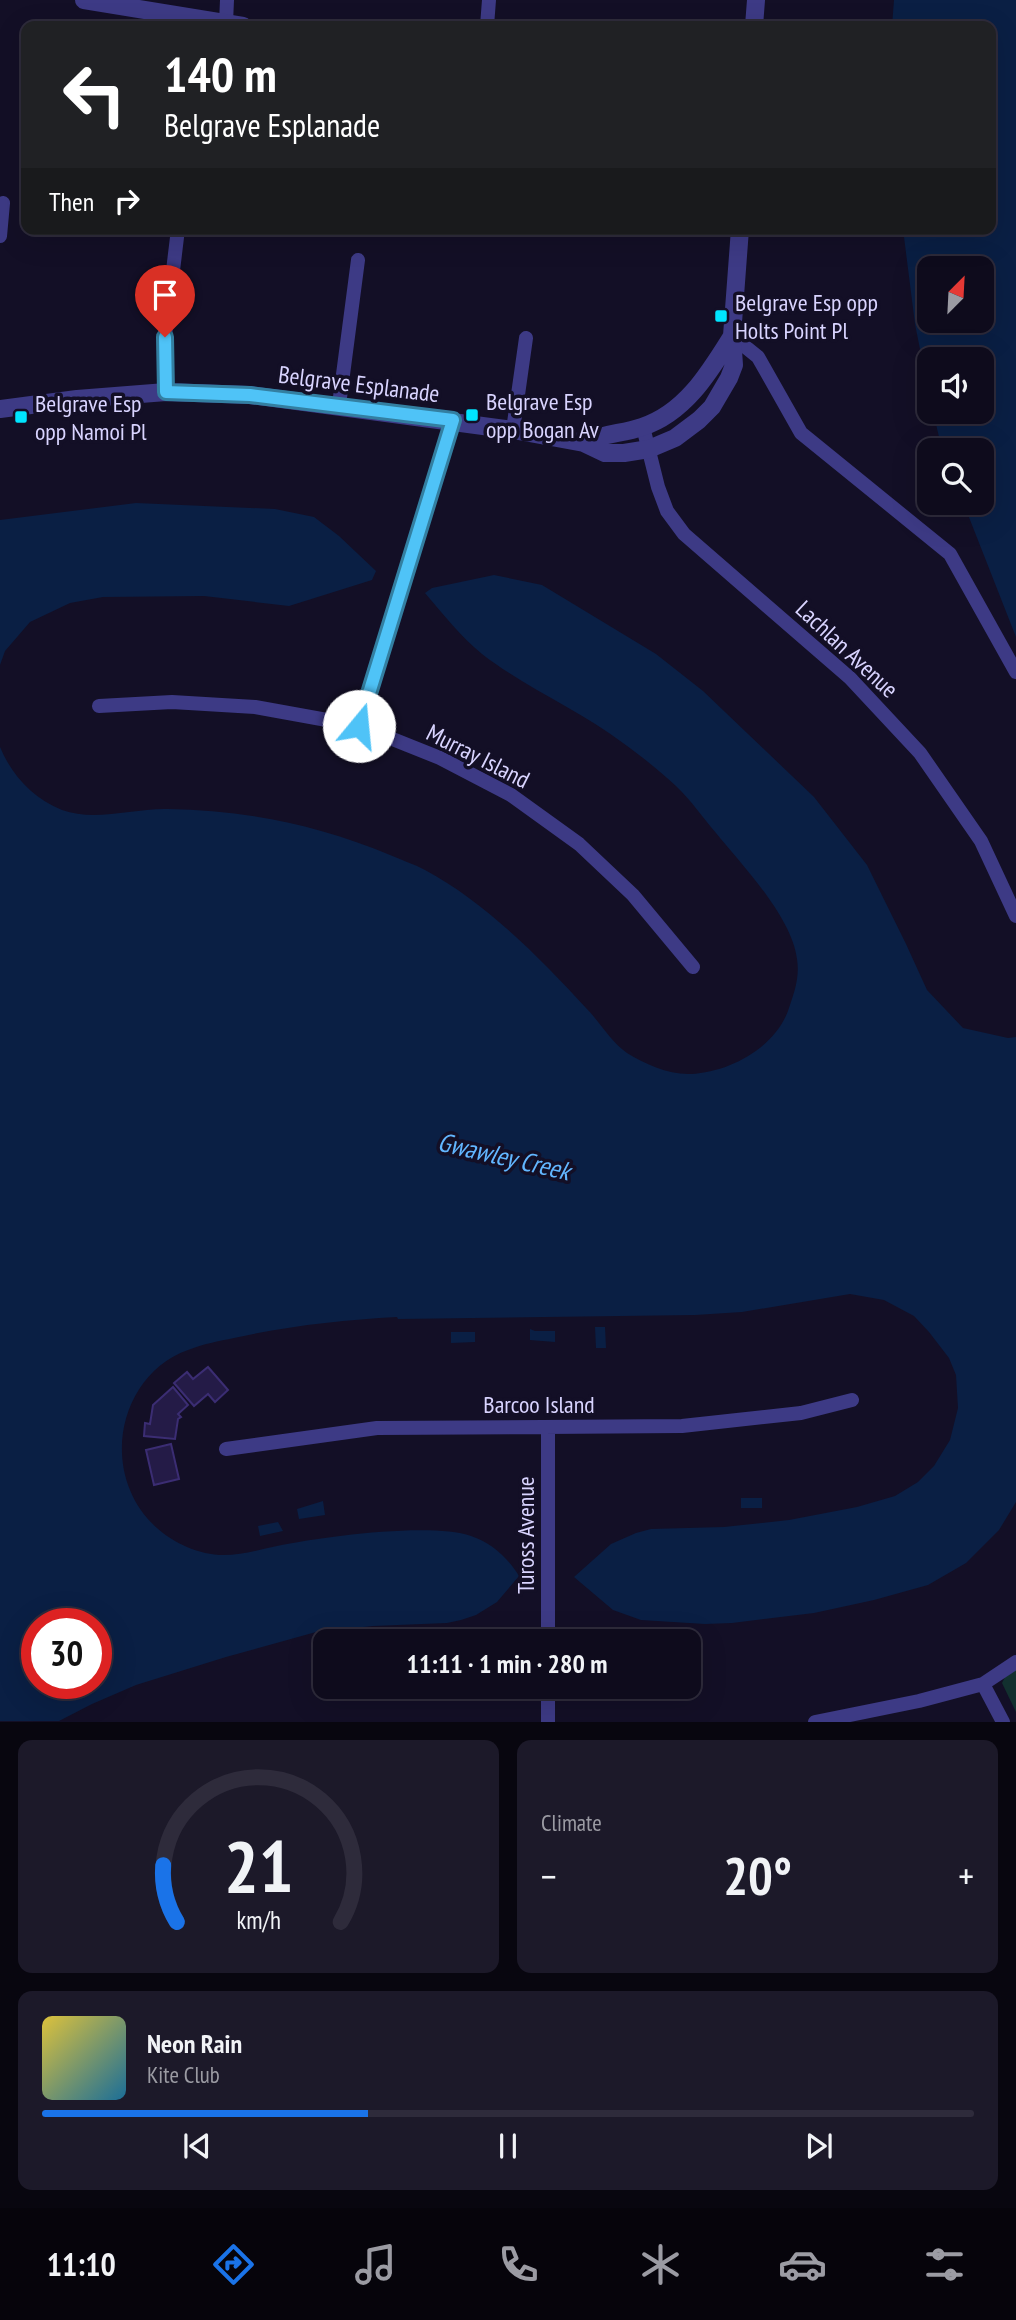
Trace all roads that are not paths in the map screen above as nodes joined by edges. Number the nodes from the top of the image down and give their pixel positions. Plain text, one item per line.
1 (84, 0) edge
2 (227, 0) edge
3 (489, 0) edge
4 (756, 0) edge
5 (211, 21) edge
6 (234, 21) edge
7 (488, 21) edge
8 (754, 21) edge
9 (4, 204) dead end
10 (177, 235) edge
11 (740, 235) edge
12 (0, 236) edge
13 (358, 260) dead end
14 (732, 336) junction
15 (526, 338) dead end
16 (166, 392) junction
17 (339, 405) junction
18 (0, 409) edge
19 (453, 420) junction
20 (643, 427) junction
21 (513, 430) junction
22 (584, 443) junction
23 (649, 449) junction
24 (1016, 672) edge
25 (99, 706) dead end
26 (359, 726) junction
27 (1016, 916) edge
28 (693, 967) dead end
29 (852, 1400) dead end
30 (548, 1427) junction
31 (226, 1449) dead end
32 (548, 1629) edge
33 (1016, 1661) edge
34 (983, 1684) junction
35 (548, 1699) edge
36 (548, 1721) edge
37 (815, 1721) edge
38 (1003, 1721) edge

1 - 5 street
2 - 6 street
3 - 7 street
4 - 8 street
9 - 12 street
10 - 16 street
11 - 14 street, Belgrave Esplanade
13 - 17 street
14 - 20 street, Belgrave Esplanade
14 - 23 street, Belgrave Esplanade
14 - 24 street
15 - 21 street
16 - 17 street, Belgrave Esplanade
16 - 18 street, Belgrave Esplanade
17 - 19 street, Belgrave Esplanade
19 - 21 street, Belgrave Esplanade
19 - 26 street
20 - 22 street, Belgrave Esplanade
20 - 23 street, Lachlan Avenue
21 - 22 street, Belgrave Esplanade
22 - 23 street, Belgrave Esplanade
23 - 27 street, Lachlan Avenue
25 - 26 street, Murray Island
26 - 28 street, Murray Island
29 - 30 street, Barcoo Island
30 - 31 street, Barcoo Island
30 - 32 street, Tuross Avenue
33 - 34 street
34 - 37 street
34 - 38 street
35 - 36 street

